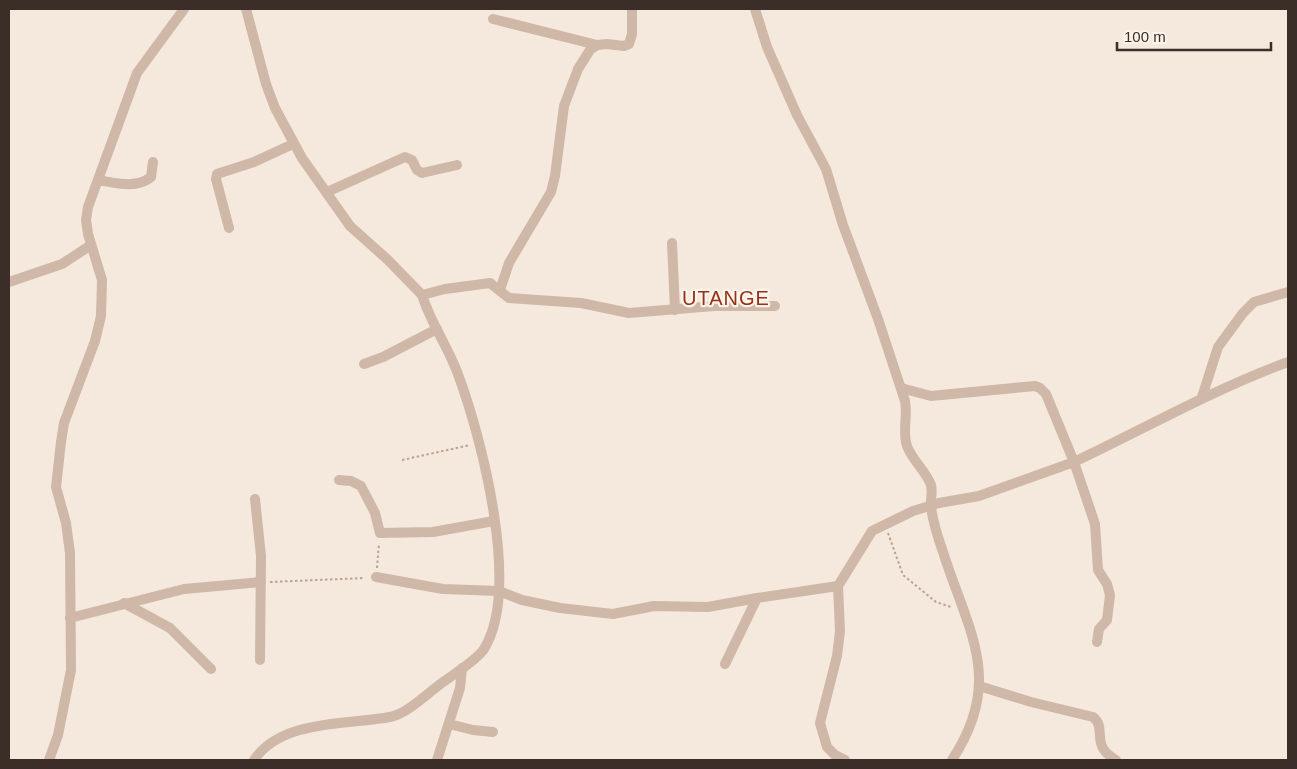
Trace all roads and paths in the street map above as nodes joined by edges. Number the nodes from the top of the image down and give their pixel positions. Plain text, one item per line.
1 (184, 9) edge
2 (246, 9) edge
3 (632, 9) edge
4 (755, 9) edge
5 (493, 19) dead end
6 (597, 45) junction
7 (293, 144) junction
8 (153, 162) dead end
9 (457, 165) dead end
10 (98, 180) junction
11 (327, 192) junction
12 (229, 228) dead end
13 (672, 243) dead end
14 (91, 245) junction
15 (9, 282) edge
16 (500, 290) junction
17 (1288, 292) edge
18 (422, 295) junction
19 (775, 306) dead end
20 (675, 310) junction
21 (437, 329) junction
22 (1288, 362) edge
23 (364, 364) dead end
24 (901, 388) junction
25 (1202, 397) junction
26 (478, 443) junction
27 (402, 460) dead end
28 (1074, 462) junction
29 (339, 480) dead end
30 (255, 499) dead end
31 (931, 506) junction
32 (494, 521) junction
33 (884, 524) junction
34 (380, 533) junction
35 (376, 577) junction
36 (261, 582) junction
37 (838, 586) junction
38 (499, 591) junction
39 (757, 598) junction
40 (124, 603) junction
41 (965, 611) junction
42 (70, 618) junction
43 (1097, 642) dead end
44 (260, 660) dead end
45 (725, 664) dead end
46 (462, 668) junction
47 (211, 669) dead end
48 (979, 686) junction
49 (449, 724) junction
50 (494, 732) dead end
51 (50, 760) edge
52 (254, 760) edge
53 (438, 760) edge
54 (845, 760) edge
55 (952, 760) edge
56 (1116, 760) edge

1 - 10 street
2 - 7 street
3 - 6 street
4 - 24 street
5 - 6 street
6 - 16 street
7 - 11 street
7 - 12 street
8 - 10 street
9 - 11 street
10 - 14 street
11 - 18 street
13 - 20 street
14 - 15 street
14 - 42 street
16 - 18 street
16 - 20 street
17 - 25 street
18 - 21 street
19 - 20 street
21 - 23 street
21 - 26 street
22 - 25 street
24 - 28 street
24 - 31 street
25 - 28 street
26 - 27 path
26 - 32 street
28 - 31 street
28 - 43 street
29 - 34 street
30 - 36 street
31 - 33 street
31 - 41 street
32 - 34 street
32 - 38 street
33 - 37 street
33 - 41 path
34 - 35 path
35 - 36 path
35 - 38 street
36 - 40 street
36 - 44 street
37 - 39 street
37 - 54 street
38 - 39 street
38 - 46 street
39 - 45 street
40 - 42 street
40 - 47 street
41 - 48 street
42 - 51 street
46 - 49 street
46 - 52 street
48 - 55 street
48 - 56 street
49 - 50 street
49 - 53 street

